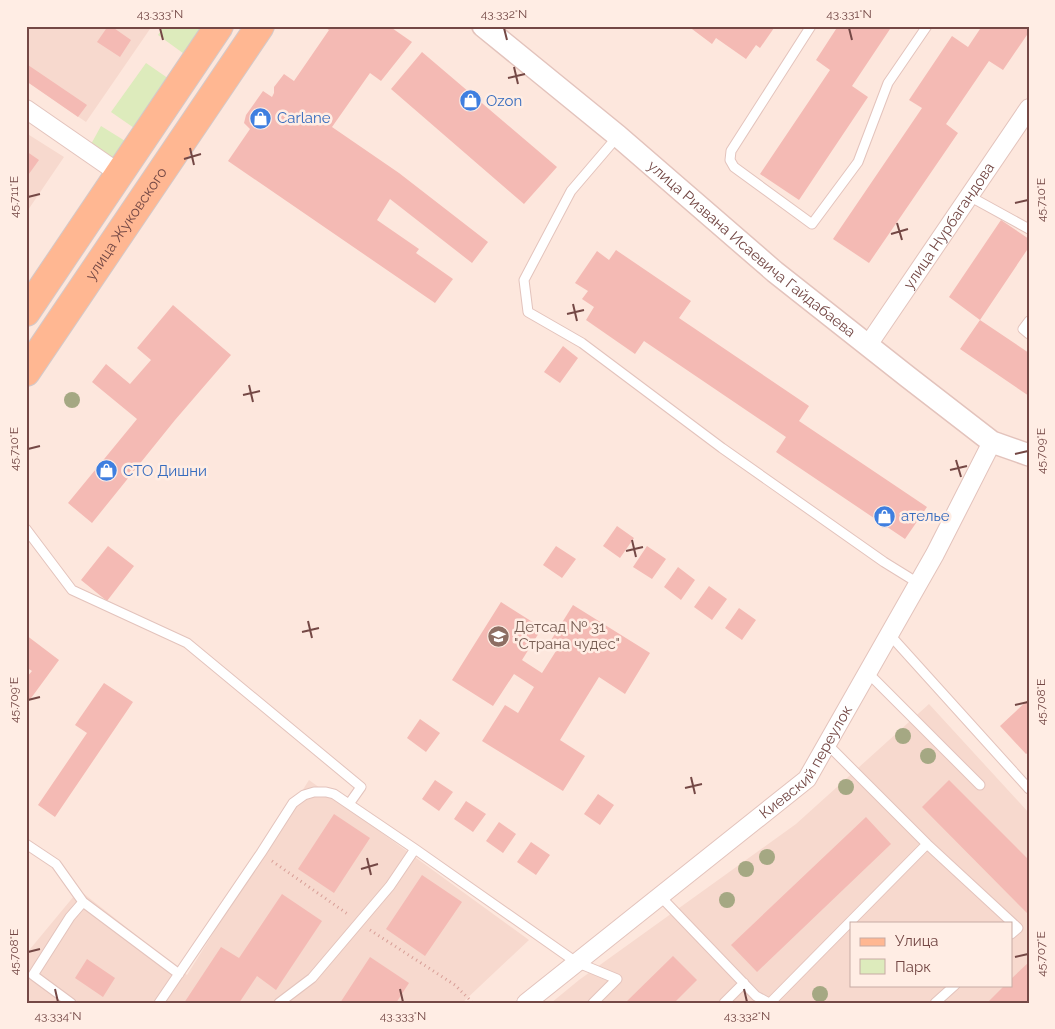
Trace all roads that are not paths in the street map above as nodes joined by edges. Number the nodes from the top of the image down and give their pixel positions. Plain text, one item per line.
1 (219, 26) edge
2 (260, 26) edge
3 (483, 26) edge
4 (811, 26) edge
5 (927, 26) edge
6 (1029, 108) edge
7 (26, 109) edge
8 (618, 136) junction
9 (120, 174) junction
10 (969, 196) junction
11 (1029, 229) edge
12 (26, 312) edge
13 (1029, 320) edge
14 (1029, 334) edge
15 (868, 345) junction
16 (26, 372) edge
17 (992, 442) junction
18 (1029, 455) edge
19 (26, 529) edge
20 (918, 583) junction
21 (889, 634) junction
22 (867, 672) junction
23 (827, 744) junction
24 (980, 785) dead end
25 (1028, 785) edge
26 (349, 804) junction
27 (26, 844) edge
28 (927, 844) junction
29 (415, 849) junction
30 (660, 896) junction
31 (83, 902) junction
32 (1012, 922) edge
33 (1012, 922) edge
34 (1012, 933) edge
35 (576, 962) junction
36 (179, 974) junction
37 (744, 984) junction
38 (954, 986) edge
39 (71, 1003) edge
40 (159, 1003) edge
41 (279, 1003) edge
42 (526, 1003) edge
43 (593, 1003) edge
44 (724, 1003) edge
45 (769, 1003) edge
46 (935, 1003) edge

1 - 9 main road
2 - 16 main road, улица Жуковского
3 - 8 street, улица Ризвана Исаевича Гайдабаева
4 - 5 lane
6 - 10 street, улица Нурбагандова
7 - 9 street
8 - 15 street, улица Ризвана Исаевича Гайдабаева
8 - 20 lane
9 - 12 main road
10 - 11 lane
10 - 15 street, улица Нурбагандова
13 - 14 lane
15 - 17 street, улица Ризвана Исаевича Гайдабаева
17 - 18 street, улица Ризвана Исаевича Гайдабаева
17 - 20 street, Киевский переулок
19 - 26 lane
20 - 21 street, Киевский переулок
21 - 22 street, Киевский переулок
21 - 25 lane
22 - 23 street, Киевский переулок
22 - 24 lane
23 - 28 lane
23 - 30 street, Киевский переулок
26 - 29 lane
26 - 36 lane
27 - 31 lane
28 - 33 lane
28 - 45 lane
29 - 35 lane
29 - 41 lane
30 - 35 street, Киевский переулок
30 - 37 lane
31 - 36 lane
31 - 39 lane
32 - 34 lane
35 - 42 street, Киевский переулок
35 - 43 lane
36 - 40 lane
37 - 44 lane
37 - 45 lane
38 - 46 lane

